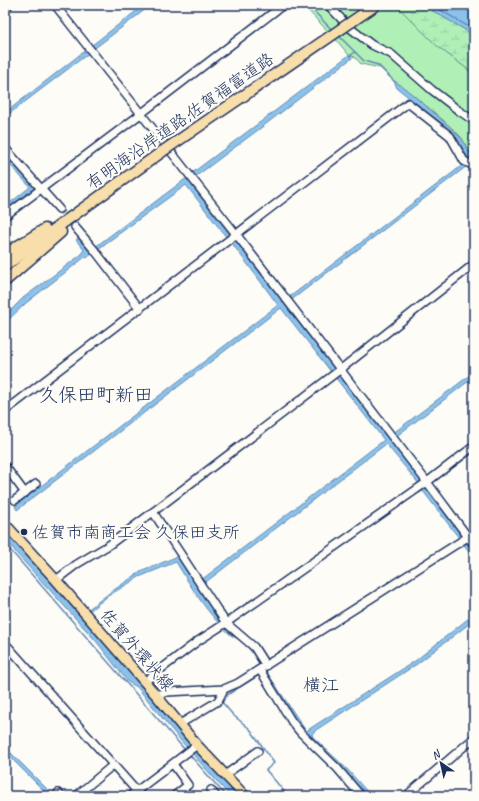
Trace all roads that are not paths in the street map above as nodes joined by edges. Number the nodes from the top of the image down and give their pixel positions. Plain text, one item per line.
1 (9, 5) edge
2 (56, 5) edge
3 (283, 5) edge
4 (328, 5) edge
5 (376, 5) edge
6 (5, 8) edge
7 (142, 114) junction
8 (474, 121) edge
9 (5, 148) edge
10 (474, 166) edge
11 (40, 189) junction
12 (58, 209) tunnel mouth
13 (5, 216) edge
14 (71, 223) junction
15 (235, 235) junction
16 (5, 254) edge
17 (474, 264) edge
18 (5, 266) edge
19 (5, 281) edge
20 (140, 309) junction
21 (340, 370) junction
22 (5, 411) edge
23 (474, 446) edge
24 (5, 466) edge
25 (36, 484) dead end
26 (424, 484) junction
27 (25, 493) junction
28 (15, 500) dead end
29 (153, 512) junction
30 (5, 524) edge
31 (471, 535) edge
32 (474, 545) edge
33 (56, 580) junction
34 (224, 625) junction
35 (5, 643) edge
36 (263, 670) junction
37 (144, 682) junction
38 (224, 688) junction
39 (156, 695) junction
40 (180, 724) junction
41 (474, 738) edge
42 (194, 748) junction
43 (258, 751) dead end
44 (173, 764) junction
45 (113, 765) junction
46 (226, 775) junction
47 (359, 792) edge
48 (136, 794) edge
49 (76, 796) edge
50 (174, 796) edge
51 (245, 796) edge
52 (406, 796) edge

1 - 6 street
2 - 7 street
3 - 7 street
4 - 8 street
5 - 14 highway, 有明海沿岸道路;佐賀福富道路, bridge
7 - 11 street
7 - 15 street
9 - 11 street
10 - 15 street
11 - 12 street
11 - 13 street
14 - 16 highway
14 - 18 highway, 有明海沿岸道路;佐賀福富道路
14 - 19 highway
14 - 20 street
15 - 20 street
15 - 21 street
17 - 21 street
20 - 22 street
21 - 26 street
21 - 29 street
23 - 26 street
24 - 27 street
25 - 27 street
26 - 31 street
26 - 34 street
27 - 28 street
29 - 33 street
29 - 34 street
30 - 33 main road, 佐賀外環状線
31 - 32 street
31 - 36 street
33 - 37 main road, 佐賀外環状線
34 - 36 street
34 - 37 street
35 - 45 street
36 - 38 street
36 - 47 street
37 - 39 main road, 佐賀外環状線
38 - 39 street
38 - 40 street
39 - 40 main road, 佐賀外環状線
40 - 42 main road, 佐賀外環状線
41 - 52 street
42 - 44 street
42 - 46 main road, 佐賀外環状線
43 - 46 street
44 - 48 street
44 - 50 street
45 - 48 street
45 - 49 street
46 - 51 main road, 佐賀外環状線

